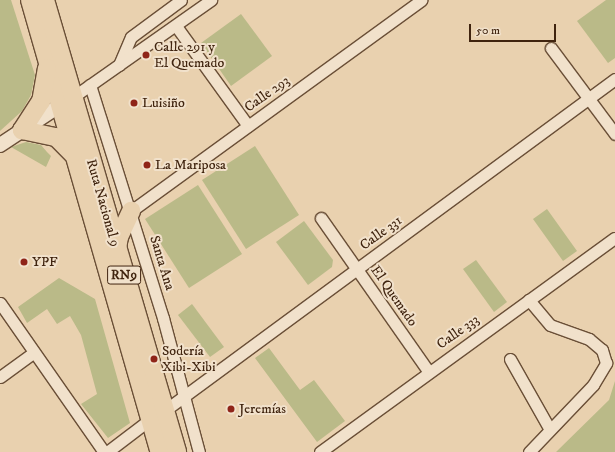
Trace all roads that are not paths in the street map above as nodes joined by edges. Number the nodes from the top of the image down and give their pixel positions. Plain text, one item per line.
1 (30, 0) edge
2 (45, 0) edge
3 (181, 0) edge
4 (211, 0) edge
5 (421, 0) edge
6 (176, 26) junction
7 (551, 48) dead end
8 (48, 59) junction
9 (119, 65) junction
10 (615, 79) edge
11 (90, 85) junction
12 (588, 98) junction
13 (67, 101) junction
14 (248, 126) junction
15 (22, 130) junction
16 (615, 134) edge
17 (0, 145) edge
18 (74, 156) junction
19 (131, 211) junction
20 (321, 218) dead end
21 (615, 238) edge
22 (117, 250) junction
23 (357, 269) junction
24 (529, 300) junction
25 (0, 303) edge
26 (34, 353) junction
27 (510, 359) dead end
28 (429, 372) junction
29 (0, 377) edge
30 (185, 396) junction
31 (156, 416) junction
32 (549, 428) junction
33 (104, 452) edge
34 (107, 452) edge
35 (160, 452) edge
36 (177, 452) edge
37 (199, 452) edge
38 (320, 452) edge
39 (529, 452) edge

1 - 8 main road, Ruta Nacional 9 / RN9
2 - 13 main road, Ruta Nacional 9 / RN9
3 - 9 street
4 - 6 street
5 - 14 street, Calle 293
6 - 9 street
6 - 14 street
7 - 12 street
8 - 13 main road, Ruta Nacional 9 / RN9
8 - 15 main road
9 - 11 street
10 - 12 street, Calle 331
11 - 13 street
11 - 19 street, Santa Ana
12 - 16 street
12 - 23 street, Calle 331
13 - 15 street
13 - 18 main road, Ruta Nacional 9 / RN9
13 - 22 main road, Ruta Nacional 9 / RN9
14 - 19 street, Calle 293
15 - 17 street
15 - 18 main road
18 - 31 main road, Ruta Nacional 9 / RN9
19 - 22 main road
19 - 30 street, Santa Ana
20 - 23 street, El Quemado
21 - 24 street, Calle 333
22 - 31 main road, Ruta Nacional 9 / RN9
23 - 28 street, El Quemado
23 - 30 street, Calle 331
24 - 28 street, Calle 333
24 - 32 street
25 - 26 street
26 - 29 street
26 - 33 street
27 - 32 street
28 - 38 street, Calle 333
30 - 31 street, Calle 331
30 - 37 street, Santa Ana
31 - 34 street, Calle 331
31 - 35 main road, Ruta Nacional 9 / RN9
31 - 36 main road, Ruta Nacional 9 / RN9
32 - 39 street

